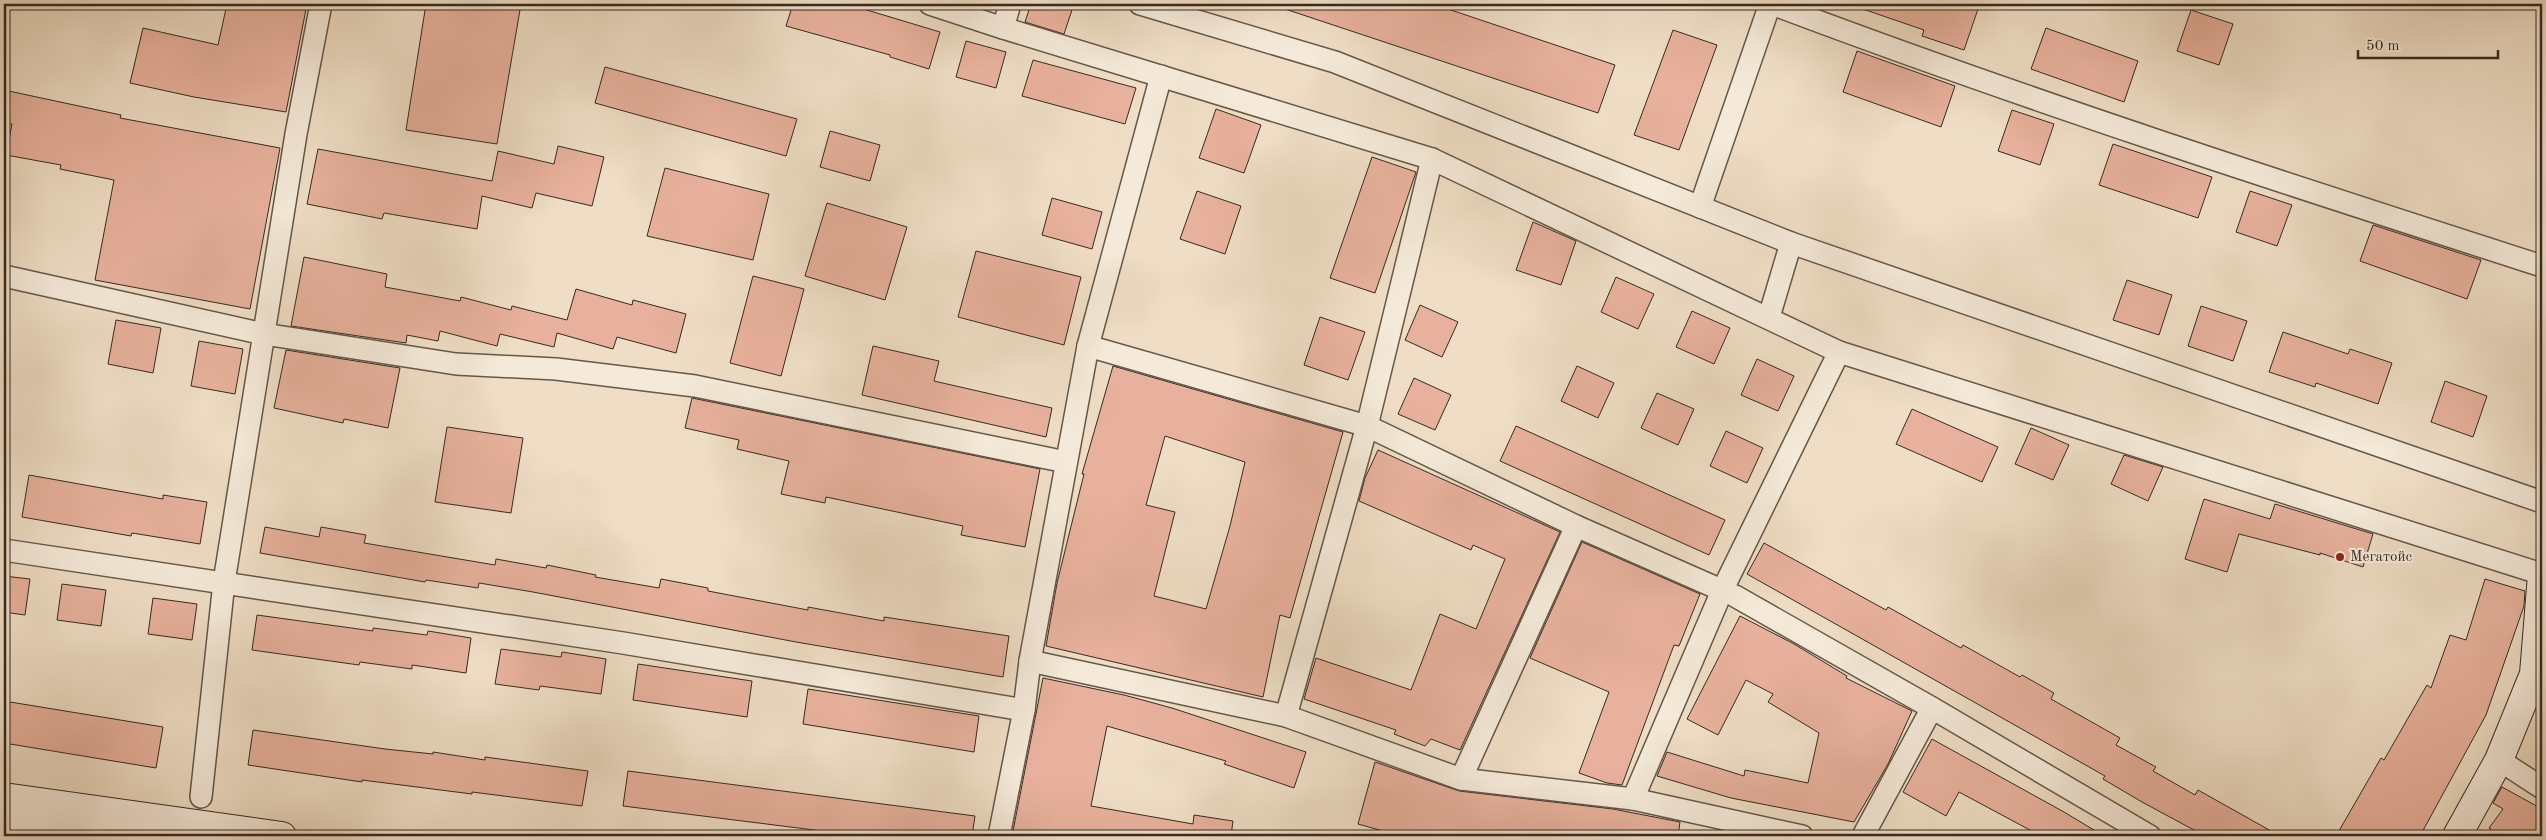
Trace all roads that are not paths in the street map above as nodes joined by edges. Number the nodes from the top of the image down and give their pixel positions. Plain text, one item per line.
1 (321, 4) edge
2 (930, 4) edge
3 (1010, 4) edge
4 (1140, 4) edge
5 (1771, 4) edge
6 (1003, 28) junction
7 (1161, 76) junction
8 (1432, 159) junction
9 (1700, 207) junction
10 (1791, 243) junction
11 (2542, 266) edge
12 (4, 276) edge
13 (1769, 318) junction
14 (264, 334) junction
15 (1088, 346) junction
16 (1839, 352) junction
17 (1367, 426) junction
18 (1066, 462) junction
19 (2542, 502) edge
20 (1576, 526) junction
21 (4, 550) edge
22 (2542, 574) edge
23 (224, 582) junction
24 (1722, 591) junction
25 (1030, 661) junction
26 (1932, 708) junction
27 (1024, 710) junction
28 (1286, 716) junction
29 (2499, 760) junction
30 (1461, 779) junction
31 (2542, 788) edge
32 (201, 796) dead end
33 (4, 797) edge
34 (1633, 799) junction
35 (4, 817) edge
36 (128, 836) edge
37 (282, 836) edge
38 (1000, 836) edge
39 (1802, 836) edge
40 (1863, 836) edge
41 (2150, 836) edge
42 (2457, 836) edge

1 - 14 street
2 - 6 street
3 - 6 street
4 - 9 street
5 - 9 street
5 - 11 street
6 - 7 street
7 - 8 street
7 - 15 street
8 - 13 street
8 - 17 street
9 - 10 street
10 - 13 street
10 - 19 street
12 - 14 street
13 - 16 street
14 - 18 street
14 - 23 street
15 - 17 street
15 - 18 street
16 - 22 street
16 - 24 street
17 - 20 street
17 - 28 street
18 - 25 street
20 - 24 street
20 - 30 street
21 - 23 street
22 - 29 main road
23 - 27 street
23 - 32 street
24 - 26 street
24 - 34 street
25 - 27 street
25 - 28 street
26 - 40 street
26 - 41 street
27 - 38 street
28 - 30 street
29 - 31 street
29 - 42 main road
30 - 34 street
33 - 37 main road
34 - 39 street
35 - 36 main road

